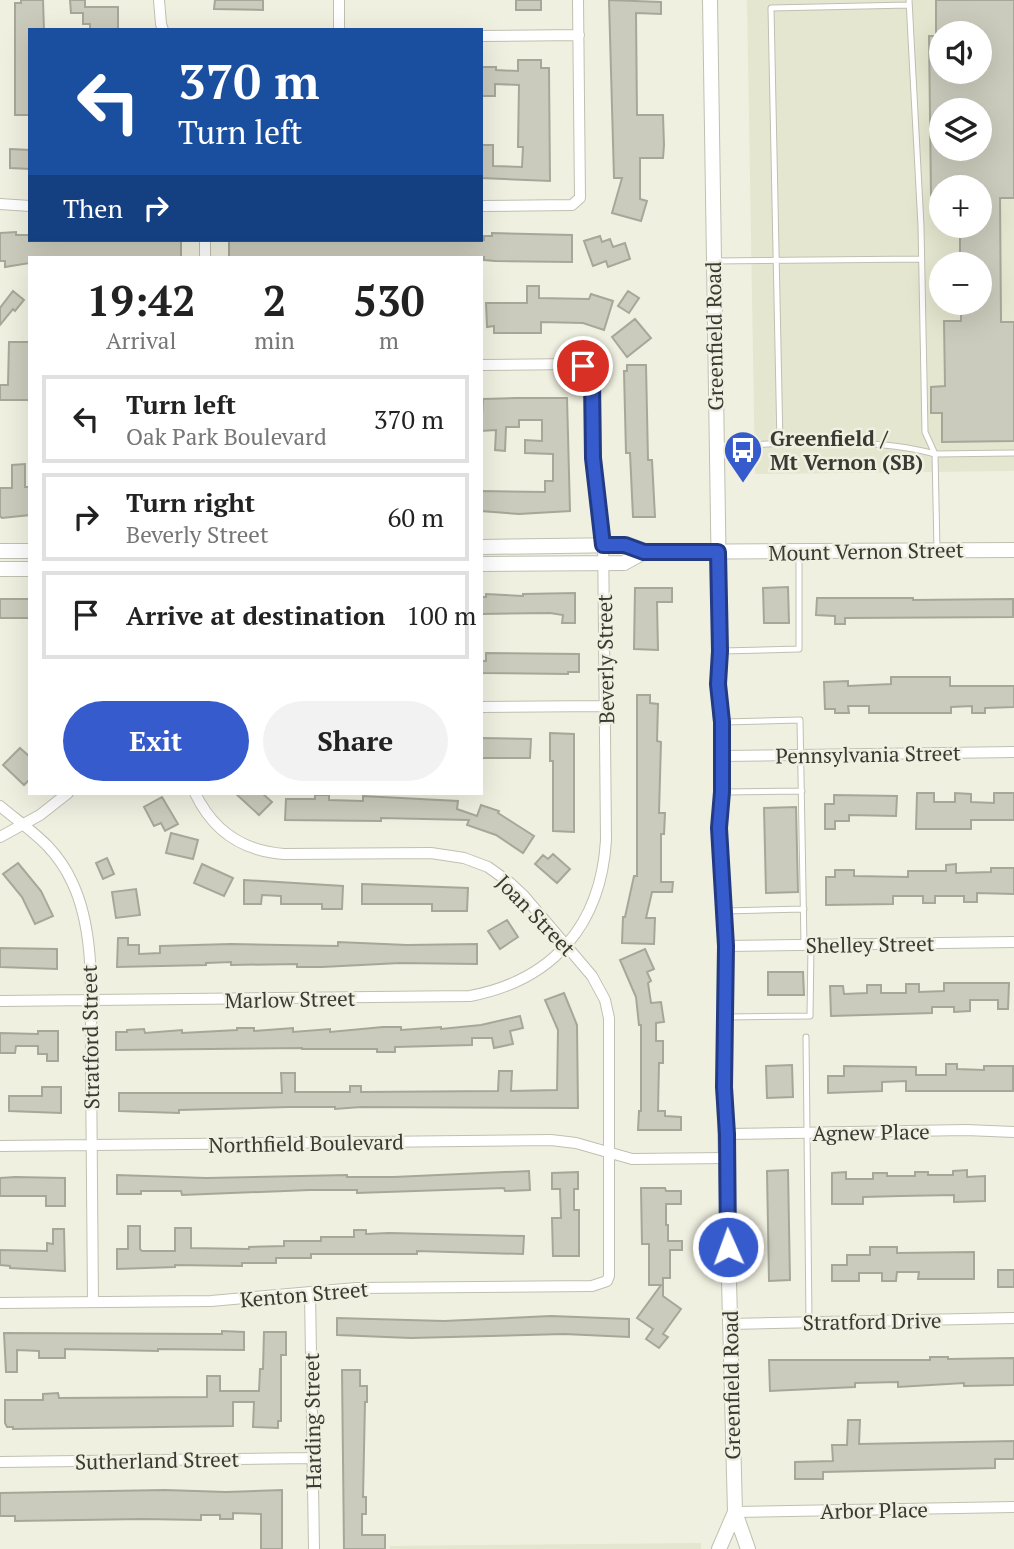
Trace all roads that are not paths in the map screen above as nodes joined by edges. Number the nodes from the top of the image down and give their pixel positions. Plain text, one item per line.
1 (159, 0) edge
2 (339, 0) edge
3 (578, 0) edge
4 (710, 0) edge
5 (909, 3) edge
6 (162, 28) edge
7 (339, 28) edge
8 (579, 35) junction
9 (483, 36) edge
10 (0, 204) edge
11 (28, 206) edge
12 (483, 206) edge
13 (921, 259) junction
14 (713, 261) junction
15 (775, 261) junction
16 (483, 365) edge
17 (780, 444) junction
18 (717, 446) junction
19 (1014, 453) edge
20 (935, 454) junction
21 (603, 545) junction
22 (483, 547) edge
23 (937, 550) junction
24 (1014, 550) edge
25 (0, 551) edge
26 (28, 551) edge
27 (799, 551) junction
28 (644, 552) junction
29 (718, 552) junction
30 (483, 564) edge
31 (603, 564) junction
32 (0, 569) edge
33 (28, 569) edge
34 (720, 651) junction
35 (606, 706) junction
36 (483, 707) edge
37 (722, 722) junction
38 (1014, 752) edge
39 (721, 756) junction
40 (802, 756) junction
41 (802, 791) junction
42 (722, 792) junction
43 (65, 795) edge
44 (196, 795) edge
45 (0, 806) edge
46 (25, 824) junction
47 (0, 837) edge
48 (804, 909) junction
49 (724, 911) junction
50 (1014, 942) edge
51 (808, 945) junction
52 (566, 946) junction
53 (726, 946) junction
54 (90, 1000) junction
55 (0, 1001) edge
56 (726, 1017) junction
57 (806, 1037) dead end
58 (1014, 1132) edge
59 (807, 1133) junction
60 (727, 1134) junction
61 (92, 1145) junction
62 (0, 1146) edge
63 (609, 1153) junction
64 (727, 1158) junction
65 (607, 1281) joint
66 (310, 1292) junction
67 (93, 1302) junction
68 (0, 1303) edge
69 (1014, 1318) edge
70 (809, 1322) junction
71 (730, 1324) junction
72 (313, 1458) junction
73 (0, 1462) edge
74 (1014, 1507) edge
75 (735, 1512) junction
76 (314, 1549) edge
77 (719, 1549) edge
78 (748, 1549) edge

1 - 6 street
2 - 7 street
3 - 8 street
4 - 14 main road, Greenfield Road
5 - 13 lane
5 - 15 lane
8 - 9 street
8 - 12 street
10 - 11 street
13 - 15 lane
13 - 20 lane
14 - 15 lane
14 - 18 main road, Greenfield Road
15 - 17 lane
16 - 21 street, Beverly Street
17 - 18 lane
17 - 20 lane
18 - 29 main road, Greenfield Road
19 - 20 lane
20 - 23 lane
21 - 22 main road
21 - 28 main road
21 - 31 street, Beverly Street
23 - 24 main road, Mount Vernon Street
23 - 27 main road, Mount Vernon Street
25 - 26 main road
27 - 29 main road, Mount Vernon Street
27 - 34 lane
28 - 29 main road, Mount Vernon Street
28 - 31 main road
29 - 34 main road, Greenfield Road
30 - 31 main road
31 - 35 street, Beverly Street
32 - 33 main road
34 - 37 main road, Greenfield Road
35 - 36 street
35 - 52 street, Beverly Street
37 - 39 main road, Greenfield Road
37 - 40 lane
38 - 40 street, Pennsylvania Street
39 - 40 street, Pennsylvania Street
39 - 42 main road, Greenfield Road
40 - 41 lane
41 - 42 lane
41 - 48 lane
42 - 49 main road, Greenfield Road
43 - 46 street
44 - 52 street, Joan Street
45 - 46 street, Stratford Street
46 - 47 street
46 - 54 street, Stratford Street
48 - 49 lane
48 - 51 lane
49 - 53 main road, Greenfield Road
50 - 51 street, Shelley Street
51 - 53 street, Shelley Street
51 - 56 lane
52 - 54 street, Marlow Street
52 - 63 street, Joan Street
53 - 56 main road, Greenfield Road
54 - 55 street, Marlow Street
54 - 61 street, Stratford Street
56 - 60 main road, Greenfield Road
57 - 59 lane
58 - 59 street, Agnew Place
59 - 60 street, Agnew Place
59 - 70 lane
60 - 64 main road, Greenfield Road
61 - 62 street, Northfield Boulevard
61 - 63 street, Northfield Boulevard
61 - 67 street, Stratford Street
63 - 64 street, Northfield Boulevard
63 - 65 street, Joan Street
64 - 71 main road, Greenfield Road
65 - 66 street, Kenton Street
66 - 67 street, Kenton Street
66 - 72 street, Harding Street
67 - 68 street, Kenton Street
69 - 70 street, Stratford Drive
70 - 71 street, Stratford Drive
71 - 75 main road, Greenfield Road
72 - 73 street, Sutherland Street
72 - 76 street, Harding Street
74 - 75 street, Arbor Place
75 - 77 main road, Greenfield Road
75 - 78 main road, Greenfield Road

